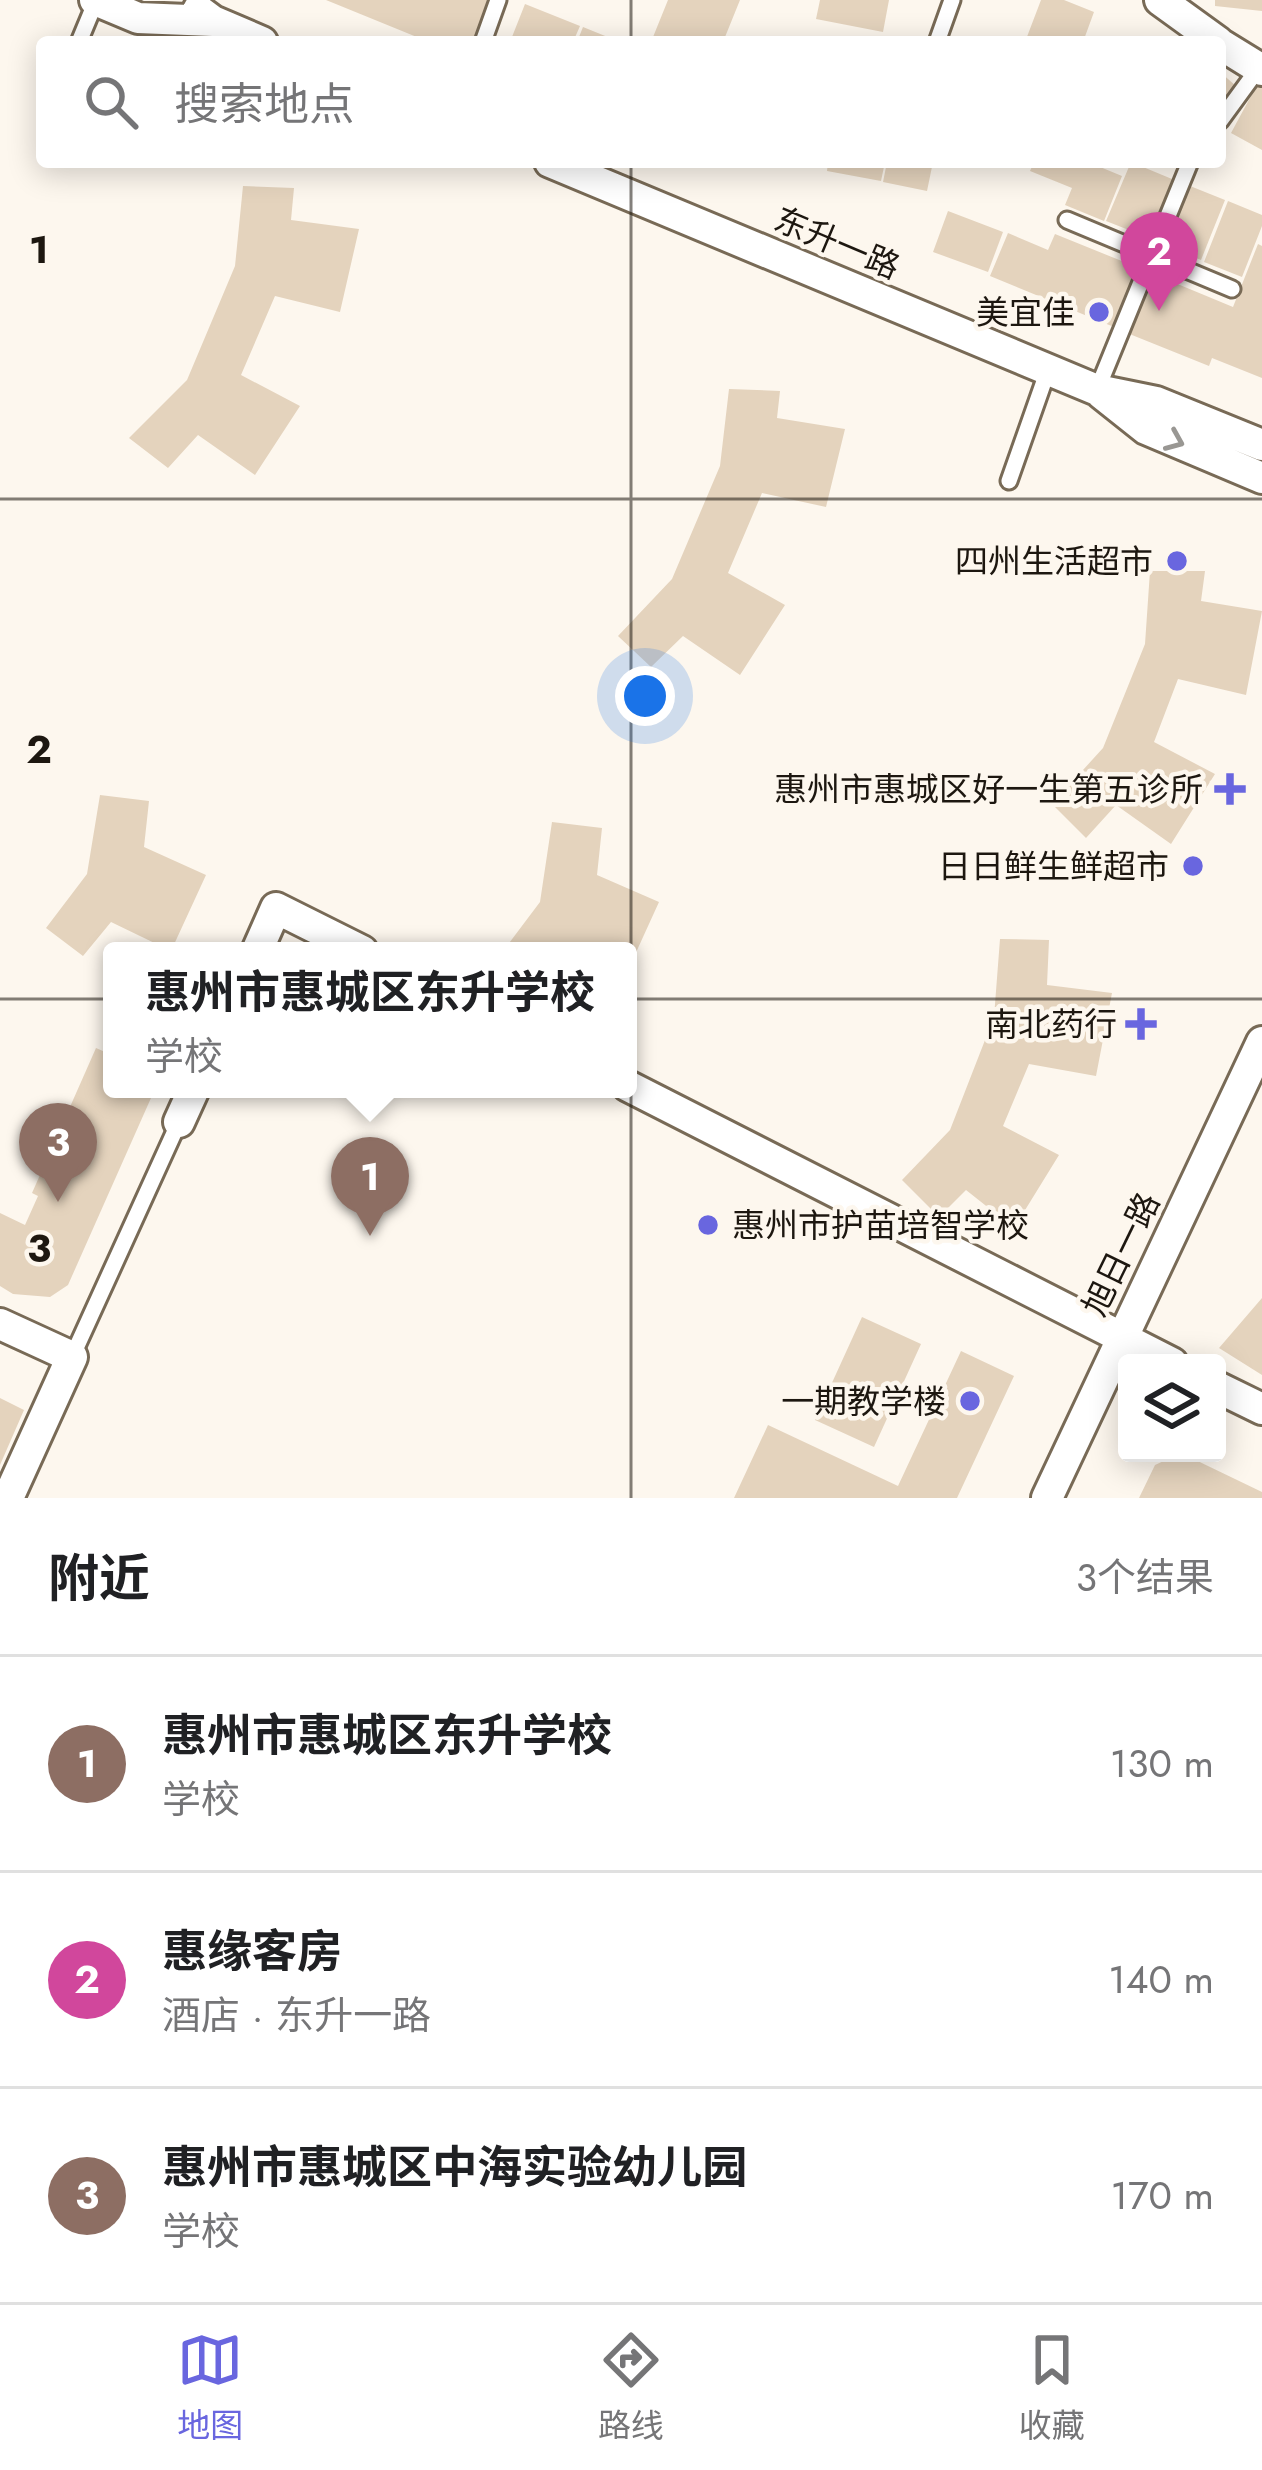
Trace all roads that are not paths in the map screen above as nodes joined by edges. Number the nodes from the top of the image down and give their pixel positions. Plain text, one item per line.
1 (96, 0) edge
2 (185, 0) edge
3 (498, 0) edge
4 (952, 0) edge
5 (1166, 2) edge
6 (213, 21) junction
7 (81, 36) edge
8 (248, 36) edge
9 (485, 36) edge
10 (940, 36) edge
11 (1210, 36) edge
12 (1226, 48) edge
13 (1260, 70) edge
14 (1226, 113) edge
15 (564, 168) edge
16 (1187, 168) edge
17 (1067, 220) dead end
18 (1151, 255) junction
19 (1232, 289) dead end
20 (1048, 370) junction
21 (1097, 390) junction
22 (1262, 445) edge
23 (1262, 478) edge
24 (1009, 481) dead end
25 (261, 942) edge
26 (344, 942) edge
27 (1262, 1042) edge
28 (637, 1091) edge
29 (190, 1098) edge
30 (179, 1122) joint
31 (0, 1324) edge
32 (1121, 1336) junction
33 (1155, 1354) edge
34 (72, 1357) junction
35 (1226, 1391) edge
36 (1262, 1409) edge
37 (8, 1498) edge
38 (1047, 1498) edge

1 - 6 street
1 - 7 lane
2 - 6 street
3 - 9 lane
4 - 10 lane
5 - 11 street
6 - 8 street
12 - 13 street
13 - 14 lane
15 - 20 street, 东升一路
16 - 18 lane
17 - 18 lane
18 - 19 lane
18 - 21 lane
20 - 21 street, 东升一路
20 - 24 lane
21 - 22 street, 东升一路
21 -> 23 street, 东升一路
25 - 26 street
27 - 32 street, 旭日一路
28 - 32 street
29 - 30 street
30 - 34 lane
31 - 34 street
32 - 33 street
32 - 38 street, 旭日一路
34 - 37 street
35 - 36 street

